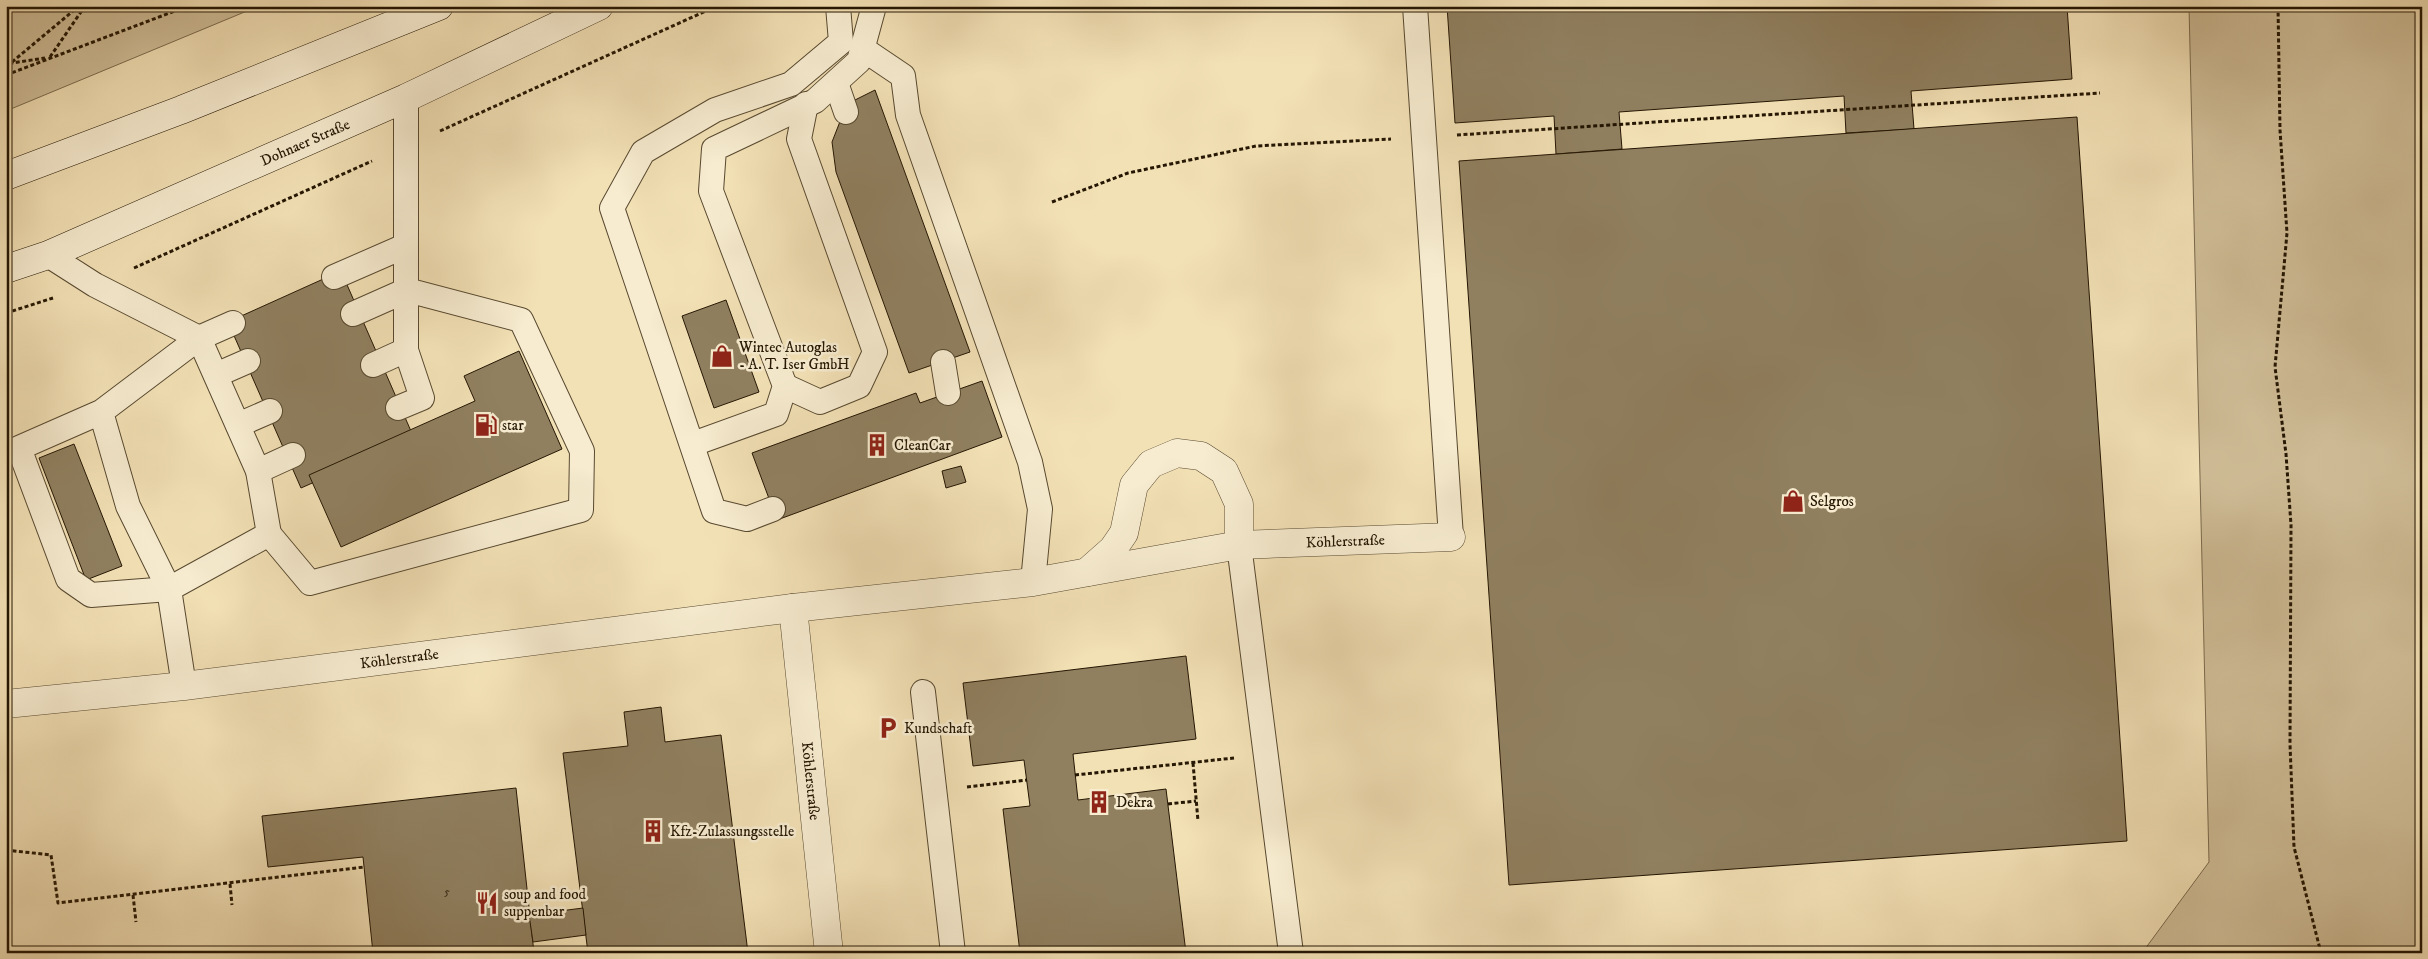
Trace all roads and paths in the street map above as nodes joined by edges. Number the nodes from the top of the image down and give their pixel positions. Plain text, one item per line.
1 (80, 6) edge
2 (85, 6) edge
3 (188, 6) edge
4 (438, 6) edge
5 (599, 6) edge
6 (717, 6) edge
7 (838, 6) edge
8 (874, 6) edge
9 (1415, 6) edge
10 (2278, 6) edge
11 (863, 49) junction
12 (6, 56) edge
13 (50, 58) junction
14 (12, 63) junction
15 (6, 75) edge
16 (836, 83) junction
17 (2100, 94) dead end
18 (406, 98) junction
19 (806, 104) junction
20 (846, 112) dead end
21 (1424, 137) junction
22 (406, 146) junction
23 (6, 176) edge
24 (1052, 202) dead end
25 (405, 246) junction
26 (48, 255) junction
27 (6, 269) edge
28 (334, 277) dead end
29 (95, 285) junction
30 (407, 290) junction
31 (6, 313) edge
32 (353, 314) dead end
33 (233, 323) dead end
34 (199, 338) junction
35 (406, 350) junction
36 (248, 361) dead end
37 (943, 362) dead end
38 (373, 365) dead end
39 (216, 375) junction
40 (785, 386) junction
41 (948, 393) dead end
42 (398, 408) dead end
43 (270, 411) dead end
44 (101, 412) junction
45 (238, 425) junction
46 (693, 444) junction
47 (293, 455) dead end
48 (258, 471) junction
49 (773, 509) dead end
50 (269, 534) junction
51 (1451, 537) joint
52 (1239, 545) junction
53 (1087, 572) junction
54 (1033, 582) junction
55 (169, 589) junction
56 (793, 608) junction
57 (184, 686) junction
58 (923, 692) dead end
59 (6, 704) edge
60 (1266, 754) junction
61 (1193, 763) junction
62 (1076, 775) dead end
63 (1027, 780) dead end
64 (934, 790) junction
65 (1196, 801) junction
66 (1168, 804) dead end
67 (1198, 821) dead end
68 (6, 850) edge
69 (364, 868) dead end
70 (230, 884) junction
71 (133, 895) junction
72 (232, 905) dead end
73 (136, 922) dead end
74 (829, 953) edge
75 (953, 953) edge
76 (1291, 953) edge
77 (2321, 953) edge

1 - 14 path
2 - 13 path
3 - 13 path
4 - 23 street
5 - 18 street, Dohnaer Straße
6 - 22 path
7 - 46 lane
8 - 11 lane
9 - 21 lane
10 - 77 path
11 - 16 lane
11 - 54 lane
12 - 14 path
13 - 14 path
13 - 15 path
16 - 19 lane
16 - 20 lane
17 - 21 path
18 - 22 lane
18 - 26 street, Dohnaer Straße
19 - 40 lane
19 - 40 lane
21 - 24 path
21 - 51 lane
22 - 25 lane
22 - 29 path
25 - 28 lane
25 - 30 lane
26 - 27 street, Dohnaer Straße
26 - 29 lane
29 - 31 path
29 - 34 lane
30 - 32 lane
30 - 35 lane
30 - 50 lane
33 - 34 lane
34 - 39 lane
34 - 44 lane
35 - 38 lane
35 - 42 lane
36 - 39 lane
37 - 41 lane
39 - 45 lane
40 - 46 lane
43 - 45 lane
44 - 55 lane
44 - 55 lane
45 - 48 lane
46 - 49 lane
47 - 48 lane
48 - 50 lane
50 - 55 lane
51 - 52 street, Köhlerstraße
52 - 53 street, Köhlerstraße
52 - 53 street, Köhlerstraße
52 - 60 lane
53 - 54 street, Köhlerstraße
54 - 56 street, Köhlerstraße
55 - 57 lane
56 - 57 street, Köhlerstraße
56 - 74 street, Köhlerstraße
57 - 59 street, Köhlerstraße
58 - 64 lane
60 - 61 path
60 - 76 lane
61 - 62 path
61 - 65 path
63 - 64 path
64 - 75 lane
65 - 66 path
65 - 67 path
68 - 71 path
69 - 70 path
70 - 71 path
70 - 72 path
71 - 73 path

